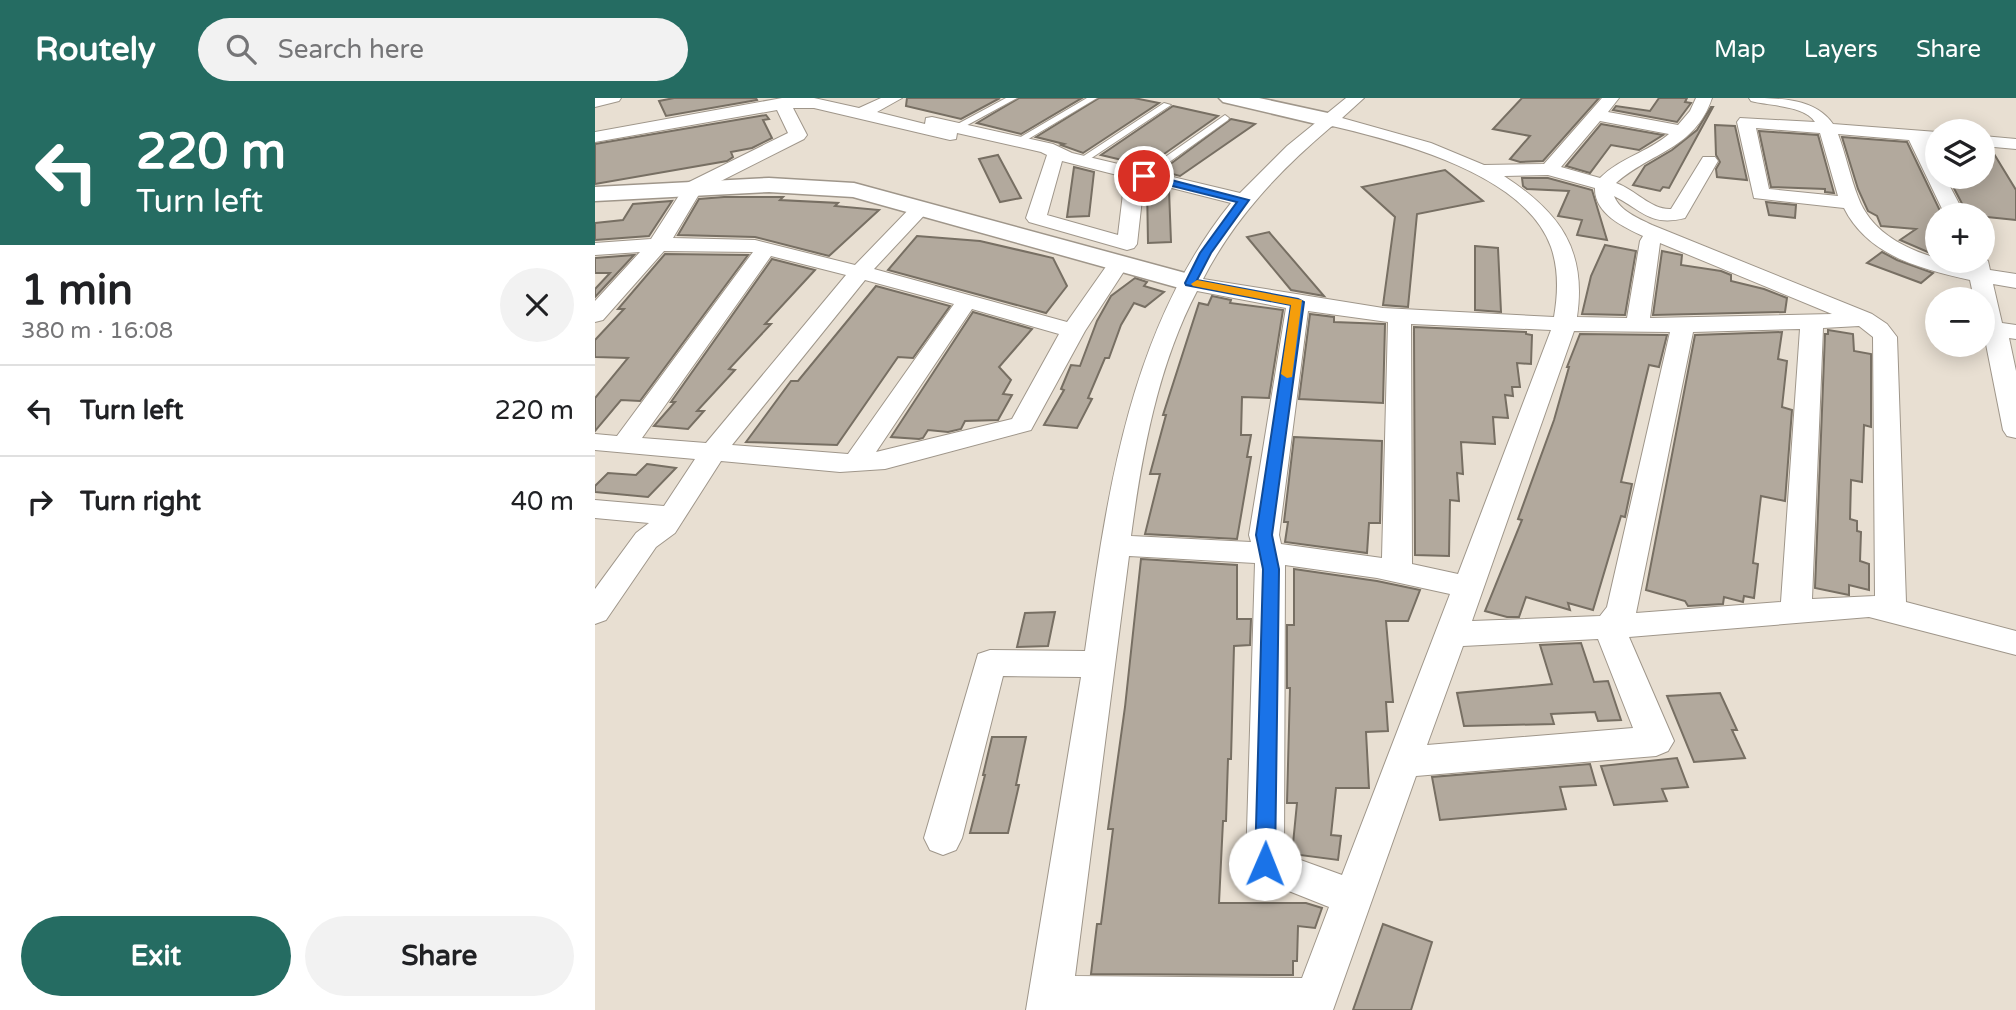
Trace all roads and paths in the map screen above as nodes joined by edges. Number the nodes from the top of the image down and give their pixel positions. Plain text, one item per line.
1 (613, 98) edge
2 (894, 98) edge
3 (1013, 98) edge
4 (1093, 98) edge
5 (1356, 98) edge
6 (1611, 98) edge
7 (1704, 98) edge
8 (1757, 98) edge
9 (595, 102) edge
10 (1167, 105) dead end
11 (789, 107) edge
12 (1227, 108) edge
13 (861, 113) junction
14 (1598, 114) junction
15 (1329, 120) junction
16 (932, 122) dead end
17 (763, 125) dead end
18 (957, 127) junction
19 (1826, 128) junction
20 (1682, 131) junction
21 (1916, 136) junction
22 (595, 137) edge
23 (1925, 137) edge
24 (1017, 142) junction
25 (2011, 144) edge
26 (1057, 157) junction
27 (2016, 160) edge
28 (1081, 161) junction
29 (1709, 161) dead end
30 (1549, 170) junction
31 (1482, 171) junction
32 (1139, 175) junction
33 (1606, 186) junction
34 (694, 187) junction
35 (595, 194) edge
36 (1243, 200) junction
37 (1850, 203) junction
38 (1949, 203) edge
39 (921, 208) junction
40 (1655, 234) junction
41 (658, 244) junction
42 (766, 248) junction
43 (595, 249) edge
44 (1925, 261) edge
45 (1119, 262) junction
46 (860, 272) junction
47 (1980, 273) edge
48 (1993, 273) edge
49 (2016, 281) edge
50 (1190, 283) junction
51 (967, 301) junction
52 (1298, 302) junction
53 (595, 315) edge
54 (1400, 316) junction
55 (1864, 319) junction
56 (1812, 322) junction
57 (1565, 323) junction
58 (1638, 324) junction
59 (1683, 324) junction
60 (2006, 330) edge
61 (1073, 331) junction
62 (2016, 430) edge
63 (595, 442) edge
64 (624, 444) junction
65 (713, 452) junction
66 (856, 462) junction
67 (595, 509) edge
68 (672, 516) junction
69 (1115, 545) junction
70 (1269, 553) junction
71 (1397, 571) junction
72 (1470, 588) junction
73 (1891, 610) junction
74 (1796, 611) junction
75 (595, 612) edge
76 (1609, 627) junction
77 (1454, 634) junction
78 (2016, 643) edge
79 (1099, 664) junction
80 (1404, 762) junction
81 (943, 838) dead end
82 (1352, 897) junction
83 (1049, 1003) edge
84 (1313, 1005) edge

1 - 9 street
2 - 13 street
3 - 18 lane
4 - 24 lane
5 - 15 street
6 - 14 street
7 - 20 street
8 - 19 street
10 - 28 lane
11 - 13 street
11 - 17 street
11 - 22 street
11 - 34 street
12 - 15 street
12 - 32 lane
13 - 26 street
14 - 20 street
14 - 30 street
15 - 31 street
15 - 36 street
16 - 18 street
18 - 24 street
19 - 21 street
19 - 37 street
19 - 37 street
20 - 33 street
21 - 23 street
21 - 38 street
24 - 26 street
25 - 27 street
26 - 28 street
26 - 32 street
28 - 32 street
29 - 33 street
30 - 31 street
30 - 33 street
31 - 57 street
32 - 36 street
33 - 40 street
34 - 35 street
34 - 39 street
34 - 41 street
36 - 50 street
37 - 44 street
39 - 45 street
39 - 46 street
40 - 55 street
40 - 58 street
41 - 42 street
41 - 43 street
41 - 53 street
42 - 46 street
42 - 64 street
45 - 50 street
45 - 61 street
46 - 51 street
46 - 65 street
47 - 60 street
48 - 49 street
50 - 52 street
50 - 69 street
51 - 61 street
51 - 66 street
52 - 54 street
52 - 70 street
54 - 57 street
54 - 71 street
55 - 56 street
55 - 73 street
56 - 59 street
56 - 74 street
57 - 58 street
57 - 72 street
58 - 59 street
59 - 76 street
60 - 62 street
61 - 66 street
63 - 64 street
64 - 65 street
65 - 66 street
65 - 68 street
67 - 68 street
68 - 75 street
69 - 70 street
69 - 79 street
70 - 71 street
70 - 82 street
71 - 72 street
72 - 77 street
73 - 74 street
73 - 78 street
74 - 76 street
76 - 77 street
76 - 80 street
77 - 80 street
79 - 81 street
79 - 83 street
80 - 82 street
82 - 84 street
83 - 84 street

